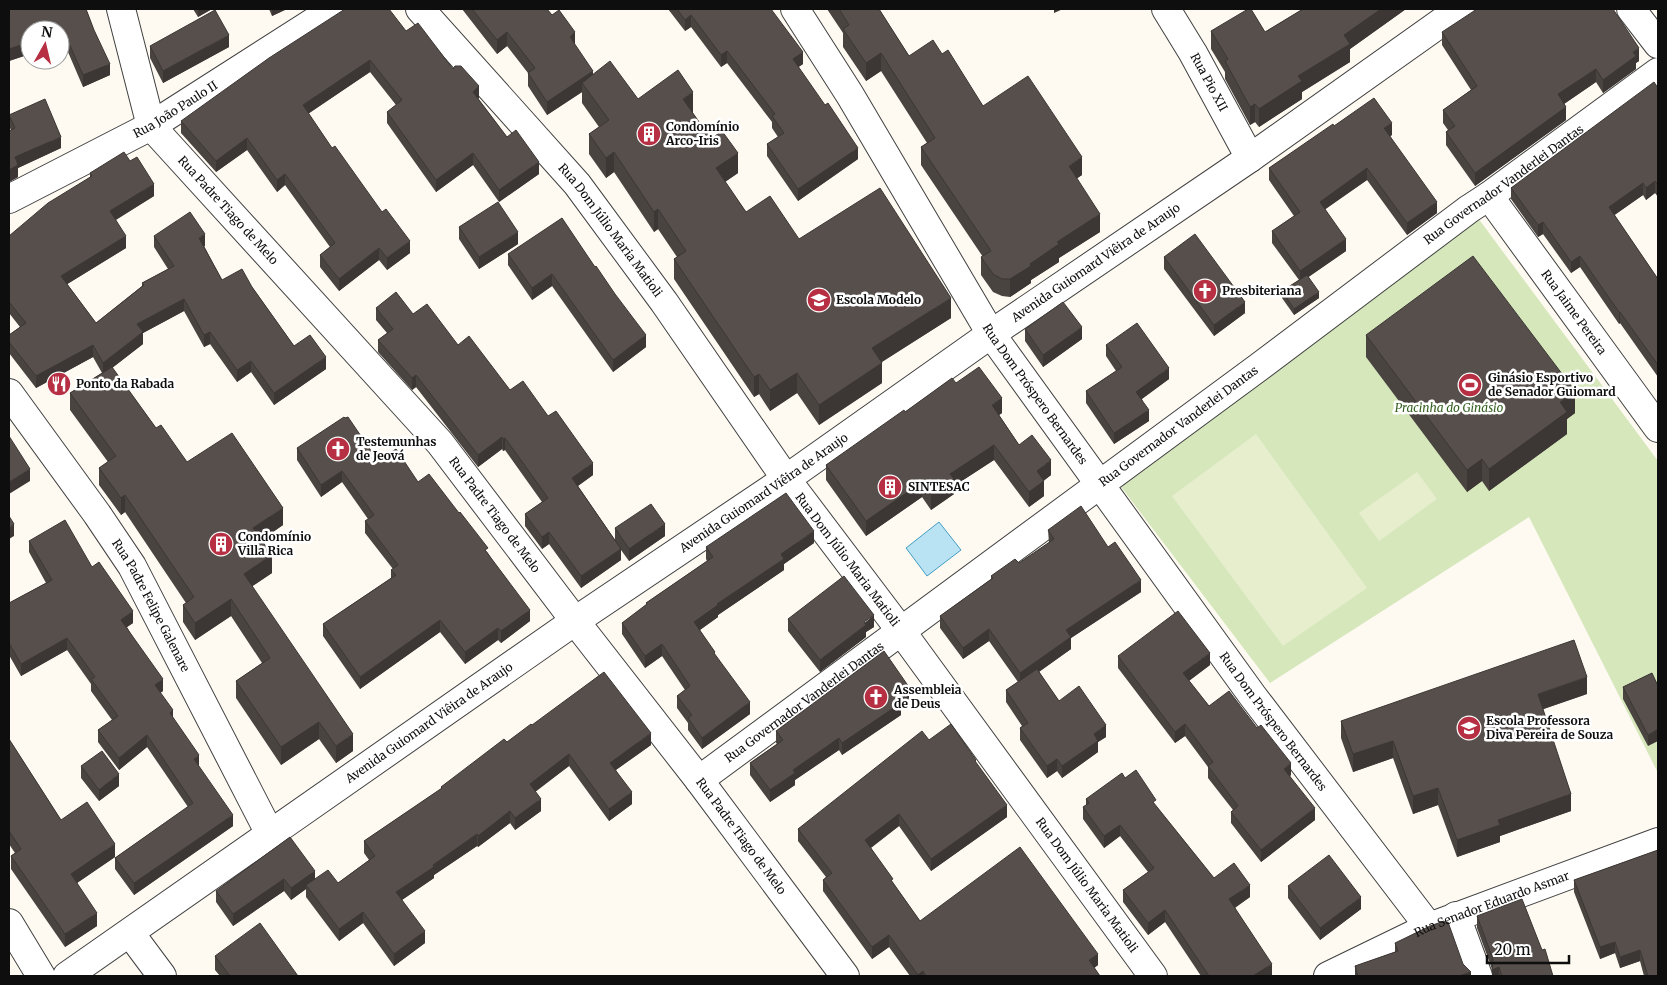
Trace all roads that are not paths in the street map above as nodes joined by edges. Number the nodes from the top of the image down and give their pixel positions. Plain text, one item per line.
1 (120, 9) edge
2 (334, 9) edge
3 (420, 9) edge
4 (795, 9) edge
5 (1166, 9) edge
6 (1460, 9) edge
7 (1631, 9) edge
8 (1658, 44) edge
9 (1658, 72) edge
10 (151, 126) junction
11 (1250, 158) junction
12 (1490, 196) junction
13 (9, 198) edge
14 (991, 334) junction
15 (9, 393) edge
16 (1658, 428) edge
17 (786, 479) junction
18 (1098, 484) junction
19 (575, 621) junction
20 (901, 631) junction
21 (699, 780) junction
22 (270, 834) junction
23 (1658, 842) edge
24 (1456, 916) junction
25 (9, 923) edge
26 (1429, 927) junction
27 (130, 932) junction
28 (41, 976) edge
29 (67, 976) edge
30 (162, 976) edge
31 (845, 976) edge
32 (1153, 976) edge
33 (1328, 976) edge
34 (1478, 976) edge

1 - 10 street, Rua Padre Tiago de Melo
2 - 10 street, Rua João Paulo II
3 - 17 street, Rua Dom Júlio Maria Matioli
4 - 14 street, Rua Dom Próspero Bernardes
5 - 11 street, Rua Pio XII
6 - 11 street, Avenida Guiomard Viêira de Araujo
7 - 8 street
9 - 12 street, Rua Governador Vanderlei Dantas
10 - 13 street, Rua João Paulo II
10 - 19 street, Rua Padre Tiago de Melo
11 - 14 street, Avenida Guiomard Viêira de Araujo
12 - 16 street, Rua Jaime Pereira
12 - 18 street, Rua Governador Vanderlei Dantas
14 - 17 street, Avenida Guiomard Viêira de Araujo
14 - 18 street, Rua Dom Próspero Bernardes
15 - 22 street, Rua Padre Felipe Galenare
17 - 19 street, Avenida Guiomard Viêira de Araujo
17 - 20 street, Rua Dom Júlio Maria Matioli
18 - 20 street, Rua Governador Vanderlei Dantas
18 - 26 street, Rua Dom Próspero Bernardes
19 - 21 street, Rua Padre Tiago de Melo
19 - 22 street, Avenida Guiomard Viêira de Araujo
20 - 21 street, Rua Governador Vanderlei Dantas
20 - 32 street, Rua Dom Júlio Maria Matioli
21 - 31 street, Rua Padre Tiago de Melo
22 - 27 street, Avenida Guiomard Viêira de Araujo
23 - 24 street, Rua Senador Eduardo Asmar
24 - 26 street, Rua Senador Eduardo Asmar
24 - 34 street
25 - 28 street
26 - 33 street, Rua Senador Eduardo Asmar
27 - 29 street, Avenida Guiomard Viêira de Araujo
27 - 30 street

